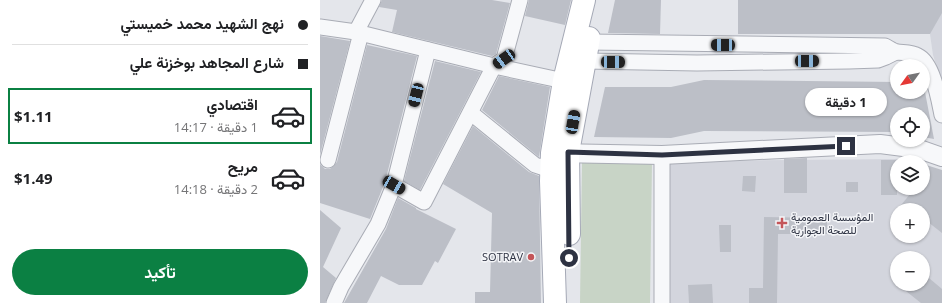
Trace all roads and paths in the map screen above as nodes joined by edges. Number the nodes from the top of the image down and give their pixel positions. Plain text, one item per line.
1 (374, 0) edge
2 (519, 0) edge
3 (584, 0) edge
4 (597, 0) edge
5 (320, 27) edge
6 (359, 33) junction
7 (742, 45) junction
8 (764, 45) junction
9 (428, 50) junction
10 (586, 52) junction
11 (896, 52) junction
12 (764, 61) junction
13 (743, 62) junction
14 (494, 66) junction
15 (564, 81) junction
16 (471, 113) junction
17 (942, 115) edge
18 (560, 152) junction
19 (662, 155) junction
20 (942, 157) edge
21 (328, 160) dead end
22 (394, 185) junction
23 (334, 303) edge
24 (555, 303) edge
25 (570, 303) edge
26 (662, 303) edge

1 - 6 street
2 - 14 street
3 - 15 main road
4 - 10 main road
5 - 6 street
6 - 9 street
6 - 21 street
7 - 8 street
7 - 10 street
7 - 13 street
8 - 11 street
8 - 12 street
9 - 14 street
9 - 22 street
10 - 13 street
10 - 18 main road
11 - 12 street
11 - 17 street
12 - 13 street
14 - 15 street
14 - 16 street
15 - 18 main road
16 - 18 street
16 - 22 street
18 - 19 street
18 - 24 main road
18 - 25 main road
19 - 20 street
19 - 26 street
22 - 23 street

